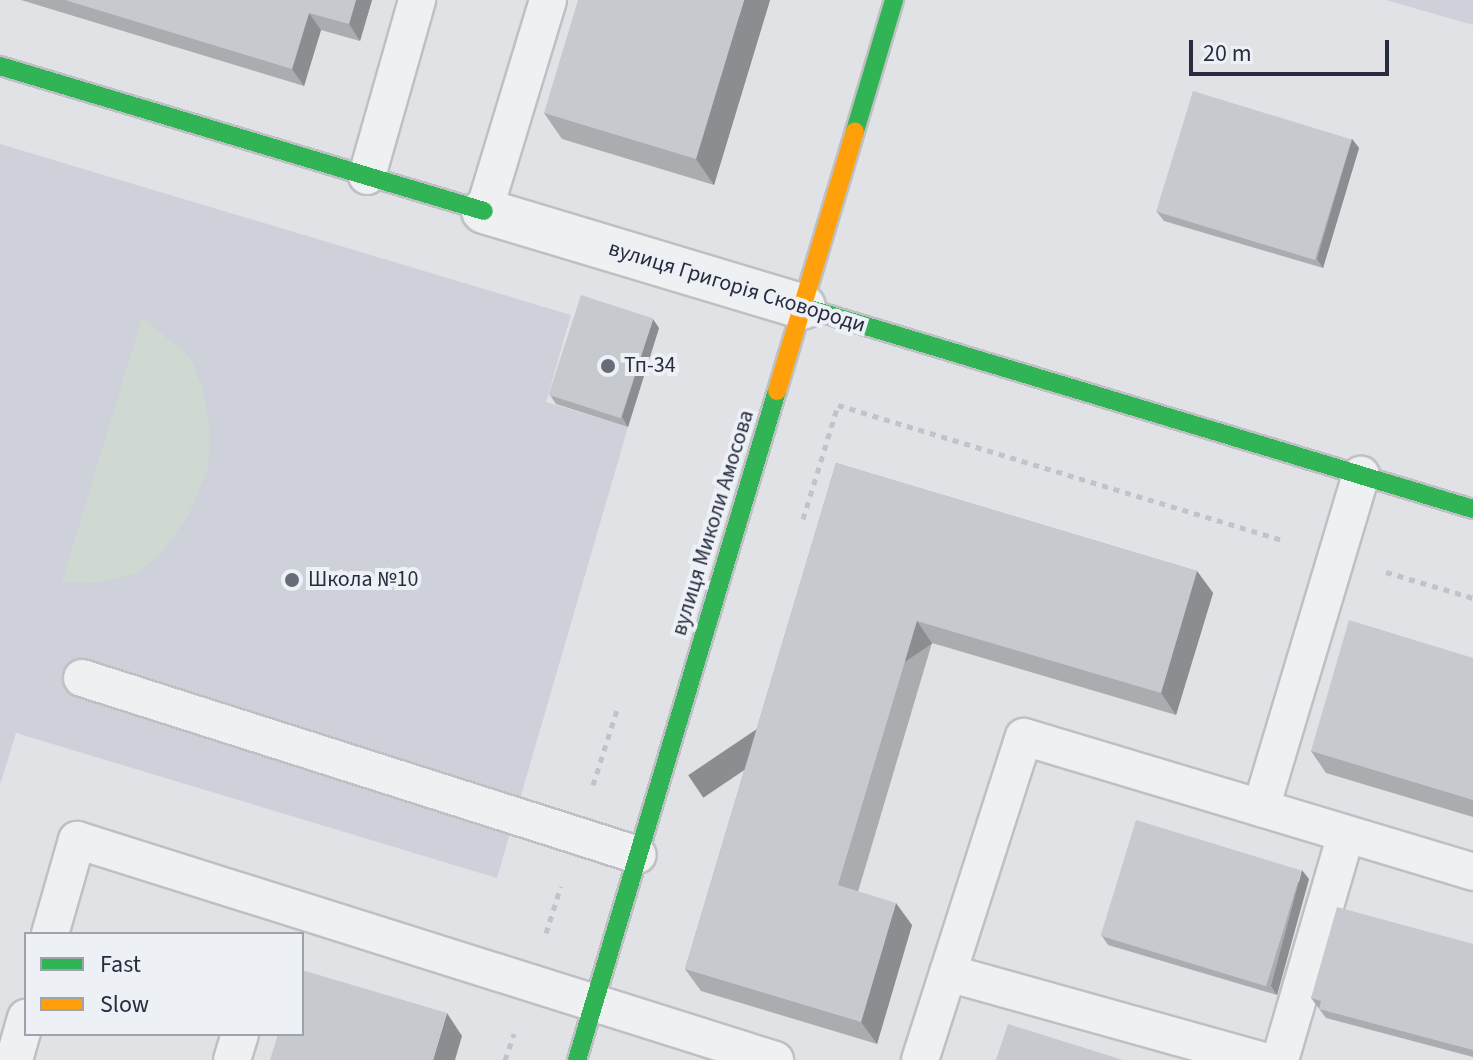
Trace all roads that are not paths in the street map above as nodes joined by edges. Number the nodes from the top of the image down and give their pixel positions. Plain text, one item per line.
1 (417, 0) edge
2 (548, 0) edge
3 (894, 0) edge
4 (0, 66) edge
5 (367, 176) junction
6 (484, 211) junction
7 (803, 307) junction
8 (1361, 475) junction
9 (1473, 509) edge
10 (82, 678) dead end
11 (1261, 808) junction
12 (1346, 834) junction
13 (638, 855) junction
14 (1473, 872) edge
15 (274, 920) edge
16 (51, 932) edge
17 (948, 973) junction
18 (594, 1002) junction
19 (24, 1025) edge
20 (239, 1036) edge
21 (14, 1060) edge
22 (232, 1060) edge
23 (577, 1060) edge
24 (775, 1060) edge
25 (920, 1060) edge
26 (1259, 1060) edge
27 (1280, 1060) edge

1 - 5 lane
2 - 6 lane
3 - 7 street, вулиця Миколи Амосова
4 - 5 street, вулиця Григорія Сковороди
5 - 6 street, вулиця Григорія Сковороди
6 - 7 street, вулиця Григорія Сковороди
7 - 8 street, вулиця Григорія Сковороди
7 - 13 street, вулиця Миколи Амосова
8 - 9 street, вулиця Григорія Сковороди
8 - 11 lane
10 - 13 lane
11 - 12 lane
11 - 17 lane
12 - 14 lane
12 - 27 lane
13 - 18 street, вулиця Миколи Амосова
15 - 16 lane
15 - 18 lane
17 - 25 lane
17 - 26 lane
18 - 23 street, вулиця Миколи Амосова
18 - 24 lane
19 - 21 lane
20 - 22 lane

